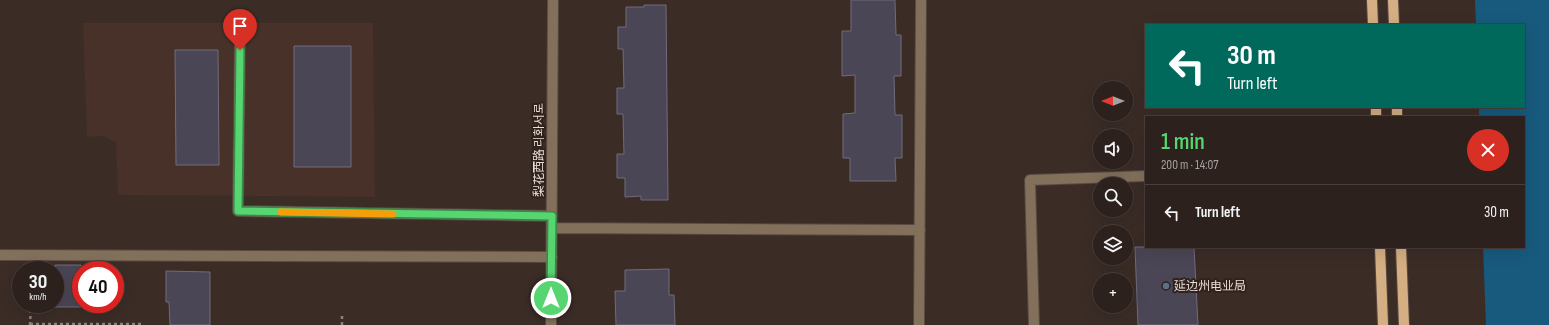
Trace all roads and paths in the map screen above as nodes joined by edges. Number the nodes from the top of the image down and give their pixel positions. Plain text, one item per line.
1 (554, 0) edge
2 (921, 0) edge
3 (1372, 0) edge
4 (1393, 0) edge
5 (1373, 24) edge
6 (1394, 24) edge
7 (240, 35) dead end
8 (1145, 176) edge
9 (552, 216) junction
10 (552, 228) junction
11 (920, 230) junction
12 (1380, 248) edge
13 (1401, 248) edge
14 (0, 255) edge
15 (552, 257) junction
16 (30, 313) edge
17 (342, 316) dead end
18 (99, 324) edge
19 (30, 325) edge
20 (141, 325) edge
21 (342, 325) edge
22 (551, 325) edge
23 (919, 325) edge
24 (1034, 325) edge
25 (1383, 325) edge
26 (1404, 325) edge

1 - 9 street, 梨花西路 리화서로
2 - 11 street
3 - 5 main road
4 - 6 main road
7 - 9 street
8 - 24 street
9 - 10 street, 梨花西路 리화서로
10 - 11 street
10 - 15 street, 梨花西路 리화서로
11 - 23 street
12 - 25 main road
13 - 26 main road
14 - 15 street
15 - 22 street, 梨花西路 리화서로
16 - 19 path
17 - 21 path
18 - 19 path
18 - 20 path

